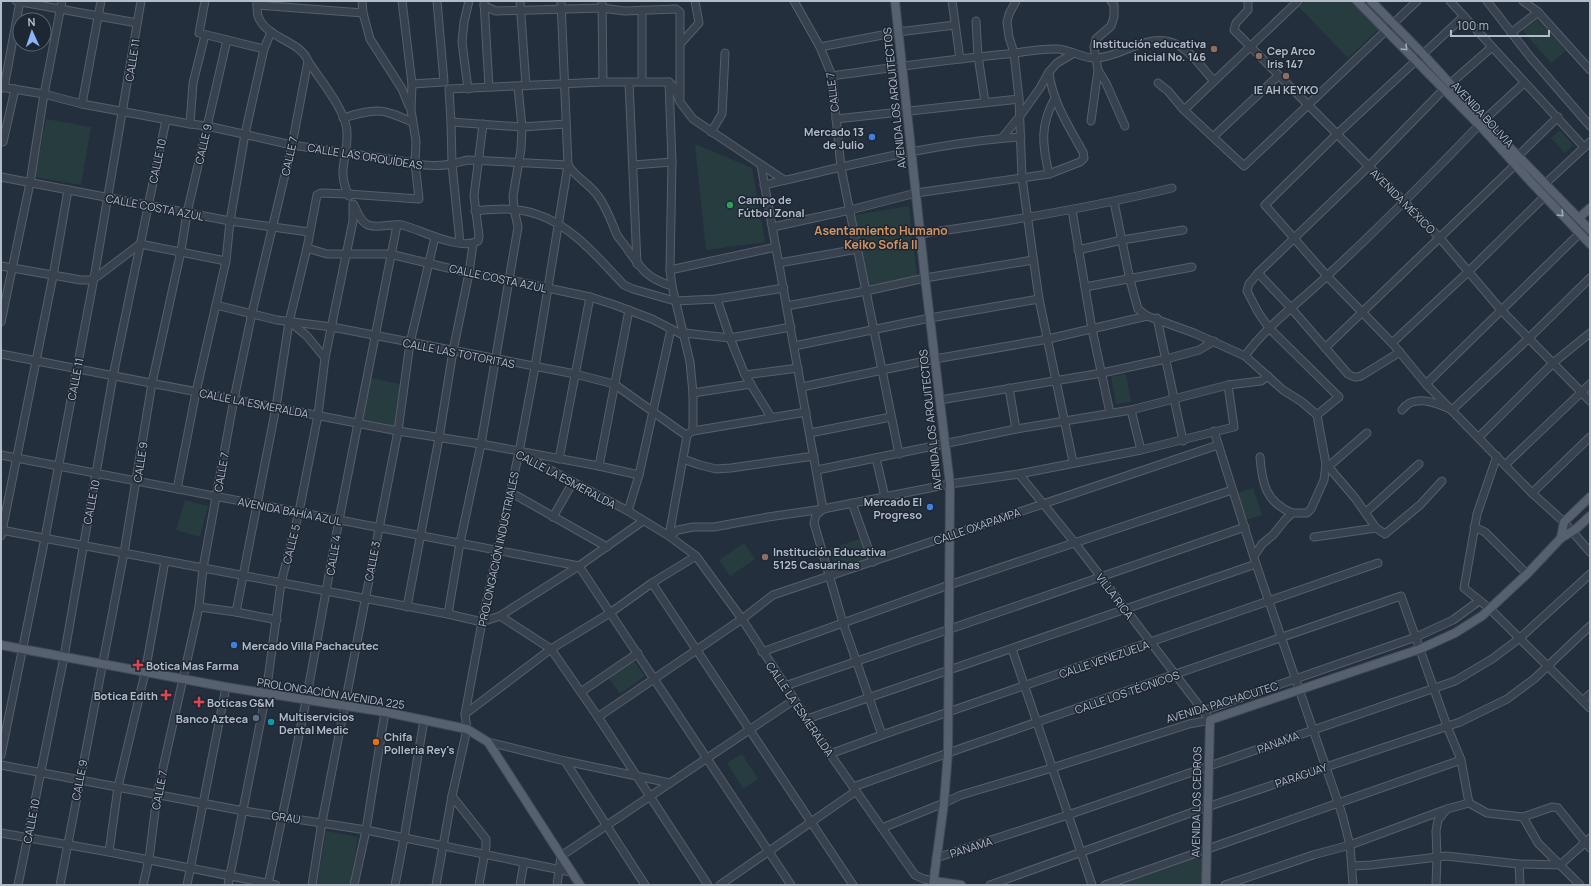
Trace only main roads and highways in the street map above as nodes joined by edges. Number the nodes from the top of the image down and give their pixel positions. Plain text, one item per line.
1 (895, 1) edge
2 (1357, 1) edge
3 (1371, 1) edge
4 (1447, 86) junction
5 (1481, 122) junction
6 (1538, 176) junction
7 (1531, 182) junction
8 (1590, 208) edge
9 (1579, 218) junction
10 (1588, 225) edge
11 (1590, 244) edge
12 (1590, 497) edge
13 (1590, 516) edge
14 (1561, 538) junction
15 (1, 645) edge
16 (1210, 720) joint
17 (933, 883) edge
18 (580, 885) edge
19 (961, 885) edge
20 (1206, 885) edge

1 - 17 main road, AVENIDA LOS ARQUITECTOS
2 -> 4 main road, AVENIDA BOLIVIA
3 - 4 main road, AVENIDA BOLIVIA
4 - 5 main road, AVENIDA BOLIVIA
5 - 6 main road, AVENIDA BOLIVIA
5 - 7 main road, AVENIDA BOLIVIA
6 - 7 main road
6 - 9 main road, AVENIDA BOLIVIA
7 -> 11 main road, AVENIDA BOLIVIA
8 - 9 main road
9 - 10 main road, AVENIDA BOLIVIA
12 - 14 main road
13 - 14 main road, AVENIDA PACHACUTEC
14 - 16 main road, AVENIDA PACHACUTEC
15 - 18 main road, PROLONGACIÓN AVENIDA 225
16 - 20 main road, AVENIDA LOS CEDROS
17 - 19 main road

